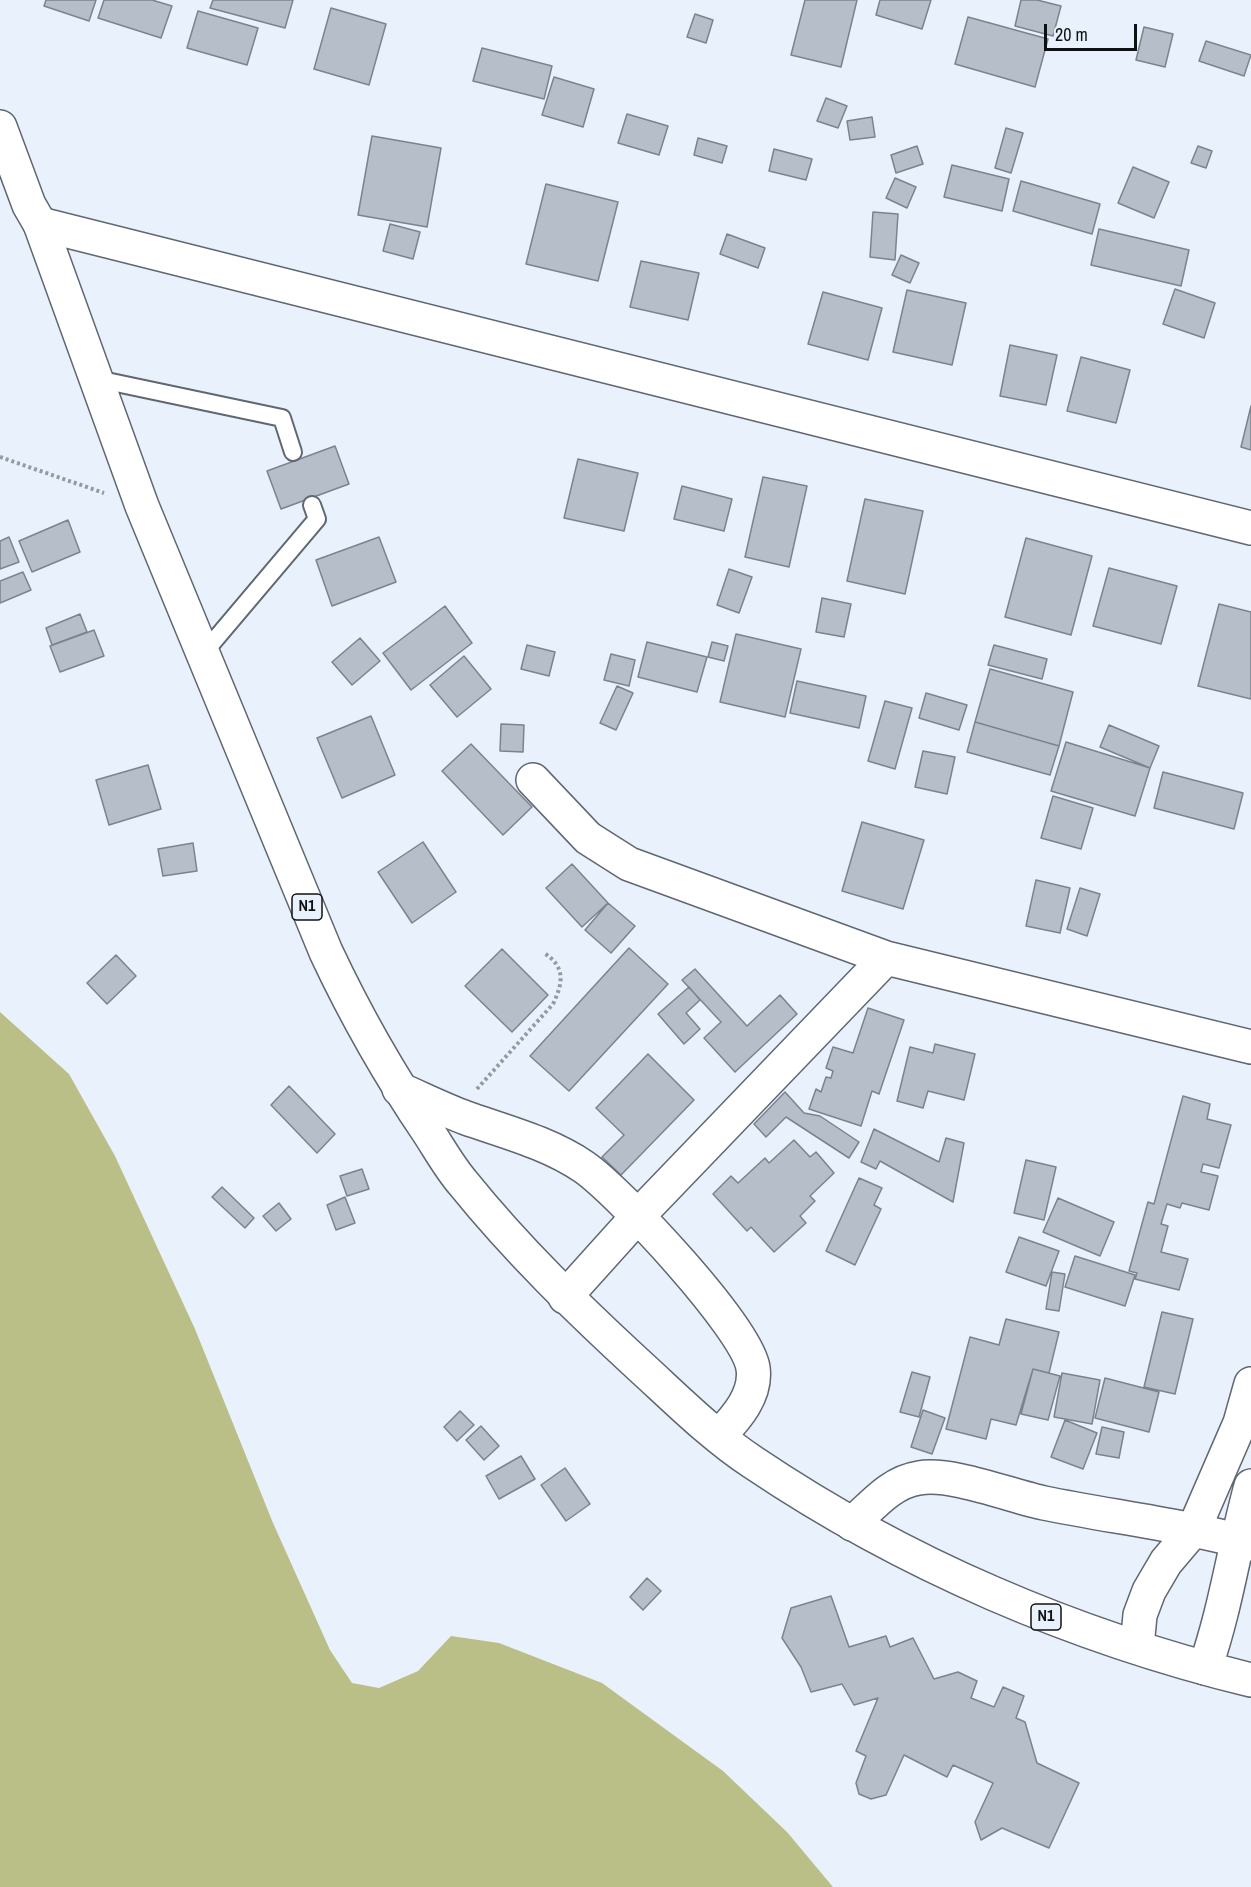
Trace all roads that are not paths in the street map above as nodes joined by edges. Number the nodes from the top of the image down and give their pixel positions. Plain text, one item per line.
1 (0, 128) edge
2 (40, 224) junction
3 (97, 379) junction
4 (293, 452) dead end
5 (312, 505) dead end
6 (1251, 528) edge
7 (202, 655) junction
8 (533, 780) dead end
9 (886, 958) junction
10 (1251, 1047) edge
11 (399, 1089) junction
12 (637, 1217) junction
13 (565, 1297) junction
14 (1251, 1384) edge
15 (720, 1436) junction
16 (1251, 1486) edge
17 (852, 1524) junction
18 (1194, 1529) junction
19 (1244, 1542) edge
20 (1137, 1647) junction
21 (1205, 1668) junction
22 (1251, 1680) edge

1 - 2 main road, N1
2 - 3 main road, N1
2 - 6 main road
3 - 4 lane
3 - 7 main road, N1
5 - 7 lane
7 - 11 main road, N1
8 - 9 main road
9 - 10 main road
9 - 12 main road
11 - 12 main road
11 - 13 main road, N1
12 - 13 main road
12 - 15 main road
13 - 15 main road, N1
14 - 18 main road
15 - 17 main road, N1
16 - 19 main road
17 - 18 main road
17 - 20 main road, N1
18 - 19 main road
18 - 20 main road
19 - 21 main road
20 - 21 main road, N1
21 - 22 main road, N1

